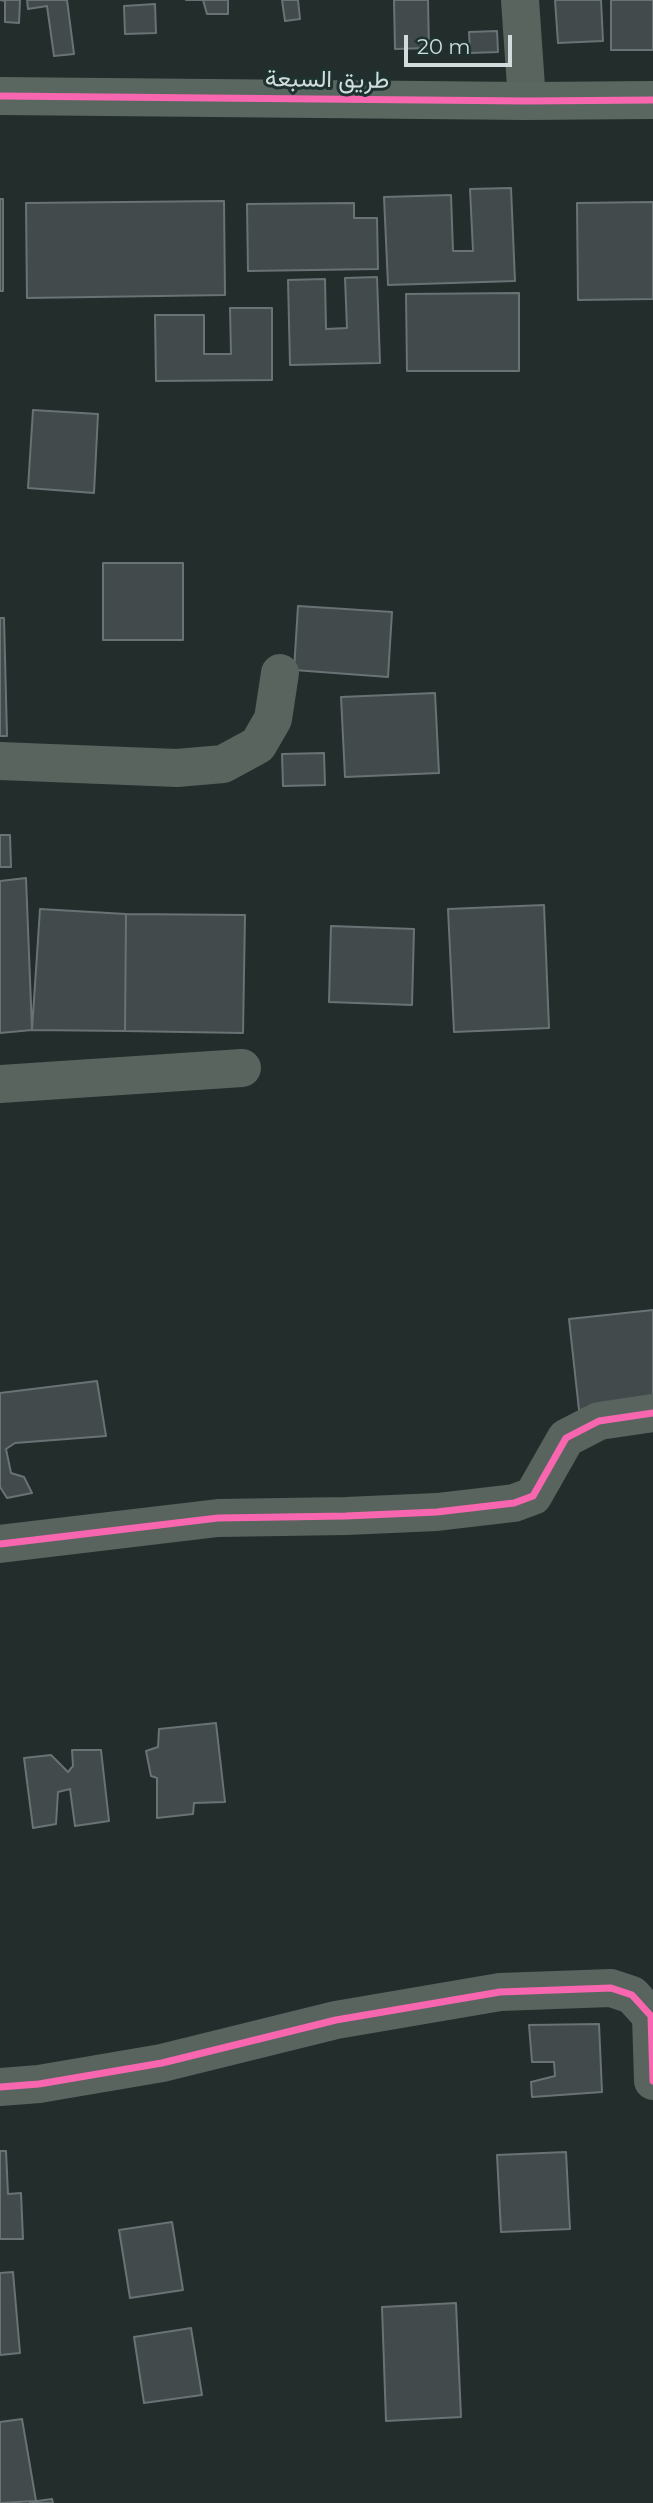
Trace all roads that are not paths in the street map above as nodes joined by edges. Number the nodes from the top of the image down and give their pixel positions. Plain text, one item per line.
1 (520, 0) edge
2 (0, 96) edge
3 (653, 100) edge
4 (527, 101) junction
5 (280, 673) dead end
6 (0, 761) edge
7 (242, 1068) dead end
8 (0, 1084) edge
9 (653, 1413) edge
10 (0, 1544) edge
11 (653, 2081) edge
12 (0, 2087) edge

1 - 4 street
2 - 4 street, طريق السبعة
3 - 4 street, طريق السبعة
5 - 6 street
7 - 8 street
9 - 10 street
11 - 12 street

